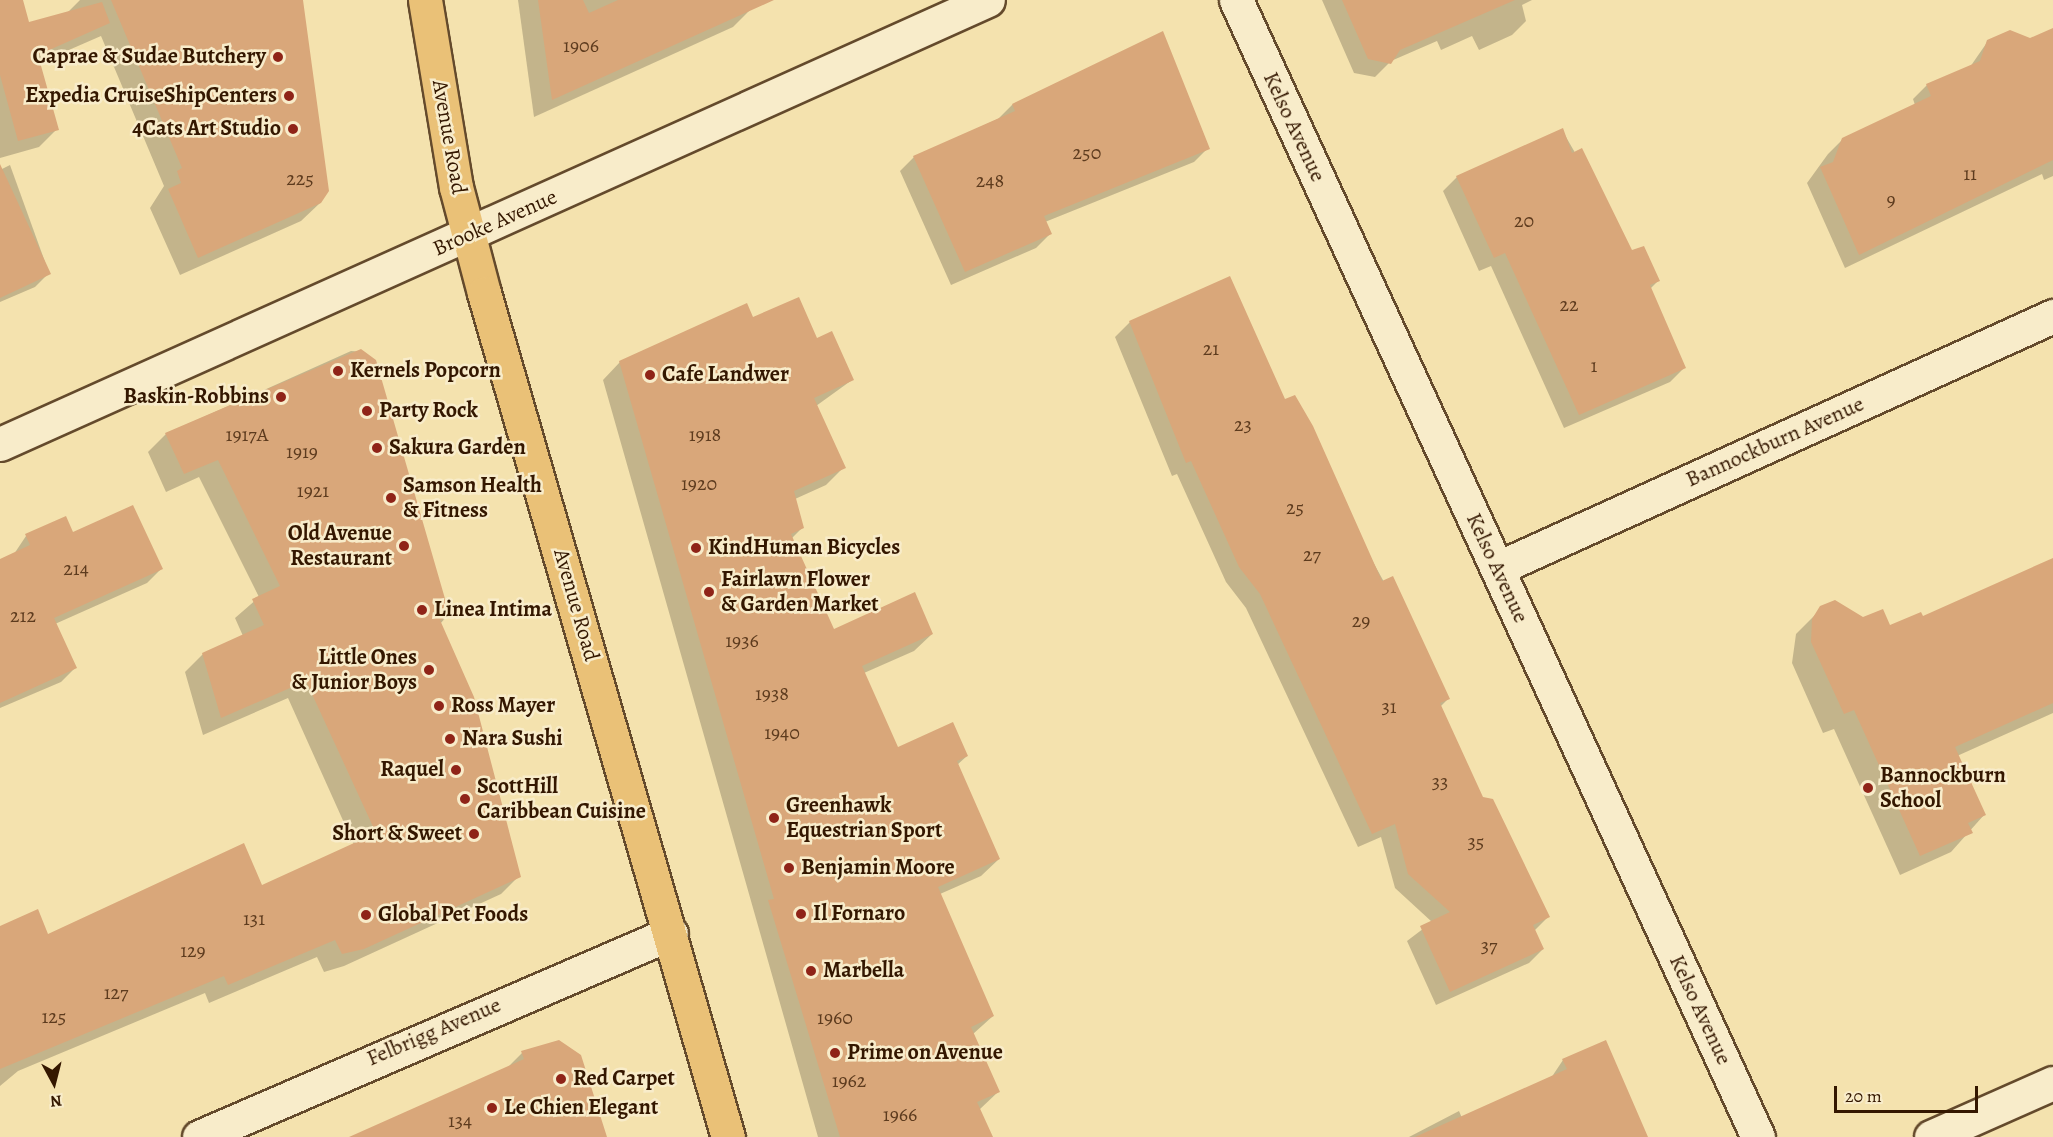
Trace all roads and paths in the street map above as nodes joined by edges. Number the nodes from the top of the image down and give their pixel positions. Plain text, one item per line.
1 (425, 0) edge
2 (988, 0) edge
3 (1236, 0) edge
4 (468, 235) junction
5 (2053, 316) edge
6 (0, 444) edge
7 (1498, 568) junction
8 (671, 933) junction
9 (2053, 1083) edge
10 (199, 1137) edge
11 (728, 1137) edge
12 (1758, 1137) edge
13 (1931, 1137) edge

1 - 4 main road, Avenue Road
2 - 4 street, Brooke Avenue
3 - 7 street, Kelso Avenue
4 - 6 street, Brooke Avenue
4 - 8 main road, Avenue Road
5 - 7 street, Bannockburn Avenue
7 - 12 street, Kelso Avenue
8 - 10 street, Felbrigg Avenue
8 - 11 main road, Avenue Road
9 - 13 street

